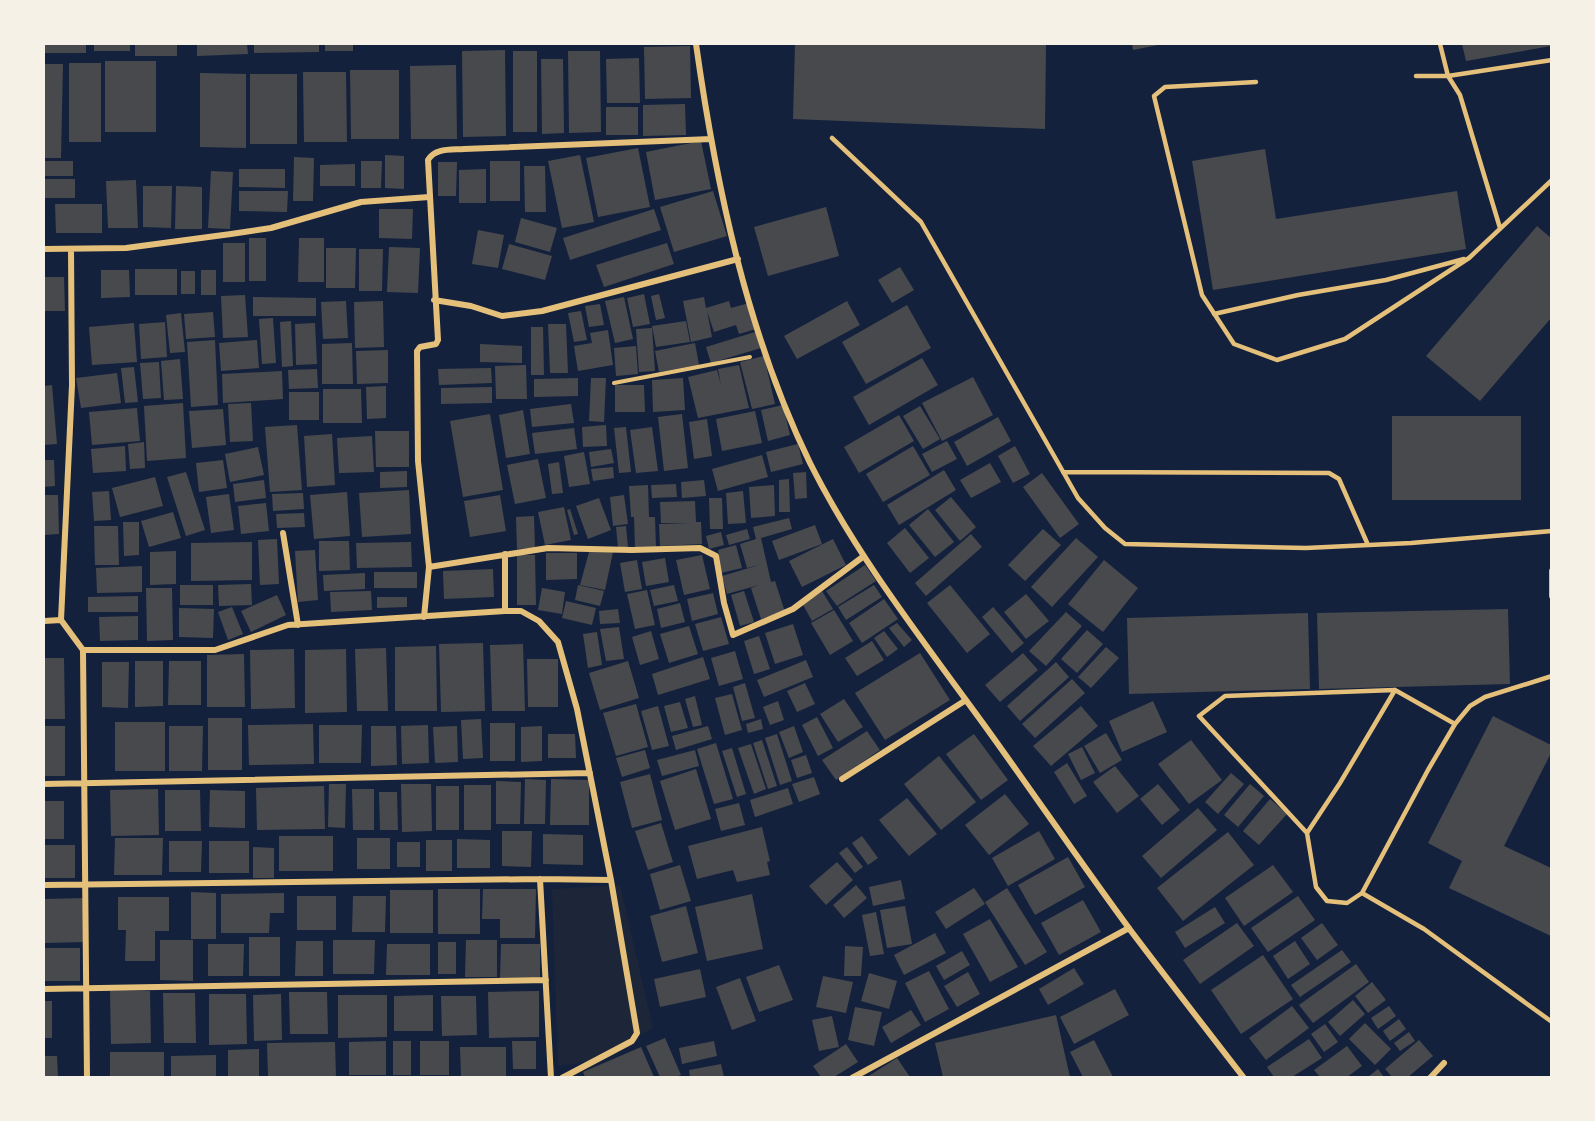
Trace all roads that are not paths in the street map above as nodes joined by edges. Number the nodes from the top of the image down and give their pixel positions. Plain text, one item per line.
1 (696, 44) edge
2 (1440, 44) edge
3 (1551, 60) edge
4 (1416, 76) dead end
5 (1448, 76) junction
6 (1256, 82) dead end
7 (832, 138) dead end
8 (711, 139) junction
9 (1551, 181) edge
10 (429, 197) junction
11 (1500, 228) junction
12 (44, 249) edge
13 (71, 249) junction
14 (738, 258) junction
15 (1469, 258) junction
16 (434, 300) junction
17 (1215, 314) junction
18 (1063, 472) junction
19 (1551, 531) edge
20 (283, 533) dead end
21 (1368, 544) junction
22 (505, 554) junction
23 (864, 556) junction
24 (429, 567) junction
25 (1551, 572) edge
26 (1551, 596) edge
27 (505, 611) junction
28 (424, 616) junction
29 (61, 620) junction
30 (44, 621) edge
31 (298, 625) junction
32 (83, 650) junction
33 (1551, 676) edge
34 (1395, 690) junction
35 (966, 700) junction
36 (1455, 724) junction
37 (590, 773) junction
38 (842, 779) dead end
39 (84, 783) junction
40 (44, 784) edge
41 (1307, 833) junction
42 (540, 879) junction
43 (611, 880) junction
44 (85, 884) junction
45 (44, 885) edge
46 (1362, 893) junction
47 (1129, 928) junction
48 (546, 980) junction
49 (86, 988) junction
50 (44, 989) edge
51 (1551, 1022) edge
52 (1444, 1063) dead end
53 (87, 1077) edge
54 (551, 1077) edge
55 (562, 1077) edge
56 (852, 1077) edge
57 (1244, 1077) edge
58 (1430, 1077) edge

1 - 8 street
2 - 5 lane
3 - 5 lane
4 - 5 lane
5 - 11 lane
6 - 17 lane
7 - 18 lane
8 - 10 street
8 - 14 street
9 - 11 lane
10 - 13 street
10 - 16 street
11 - 15 lane
12 - 13 street
13 - 29 street
14 - 16 street
14 - 23 street
15 - 17 lane
15 - 17 lane
16 - 24 street
18 - 21 lane
18 - 21 lane
19 - 21 lane
20 - 31 street
22 - 23 street
22 - 24 street
22 - 27 street
23 - 35 street
24 - 28 street
25 - 26 street
27 - 28 street
27 - 37 street
28 - 31 street
29 - 30 street
29 - 32 street
31 - 32 street
32 - 39 street
33 - 36 lane
34 - 36 lane
34 - 41 lane
34 - 41 lane
35 - 38 street
35 - 47 street
36 - 46 lane
37 - 39 street
37 - 43 street
39 - 40 street
39 - 44 street
41 - 46 lane
42 - 43 street
42 - 44 street
42 - 48 street
43 - 55 street
44 - 45 street
44 - 49 street
46 - 51 lane
47 - 56 street
47 - 57 street
48 - 49 street
48 - 54 street
49 - 50 street
49 - 53 street
52 - 58 street

